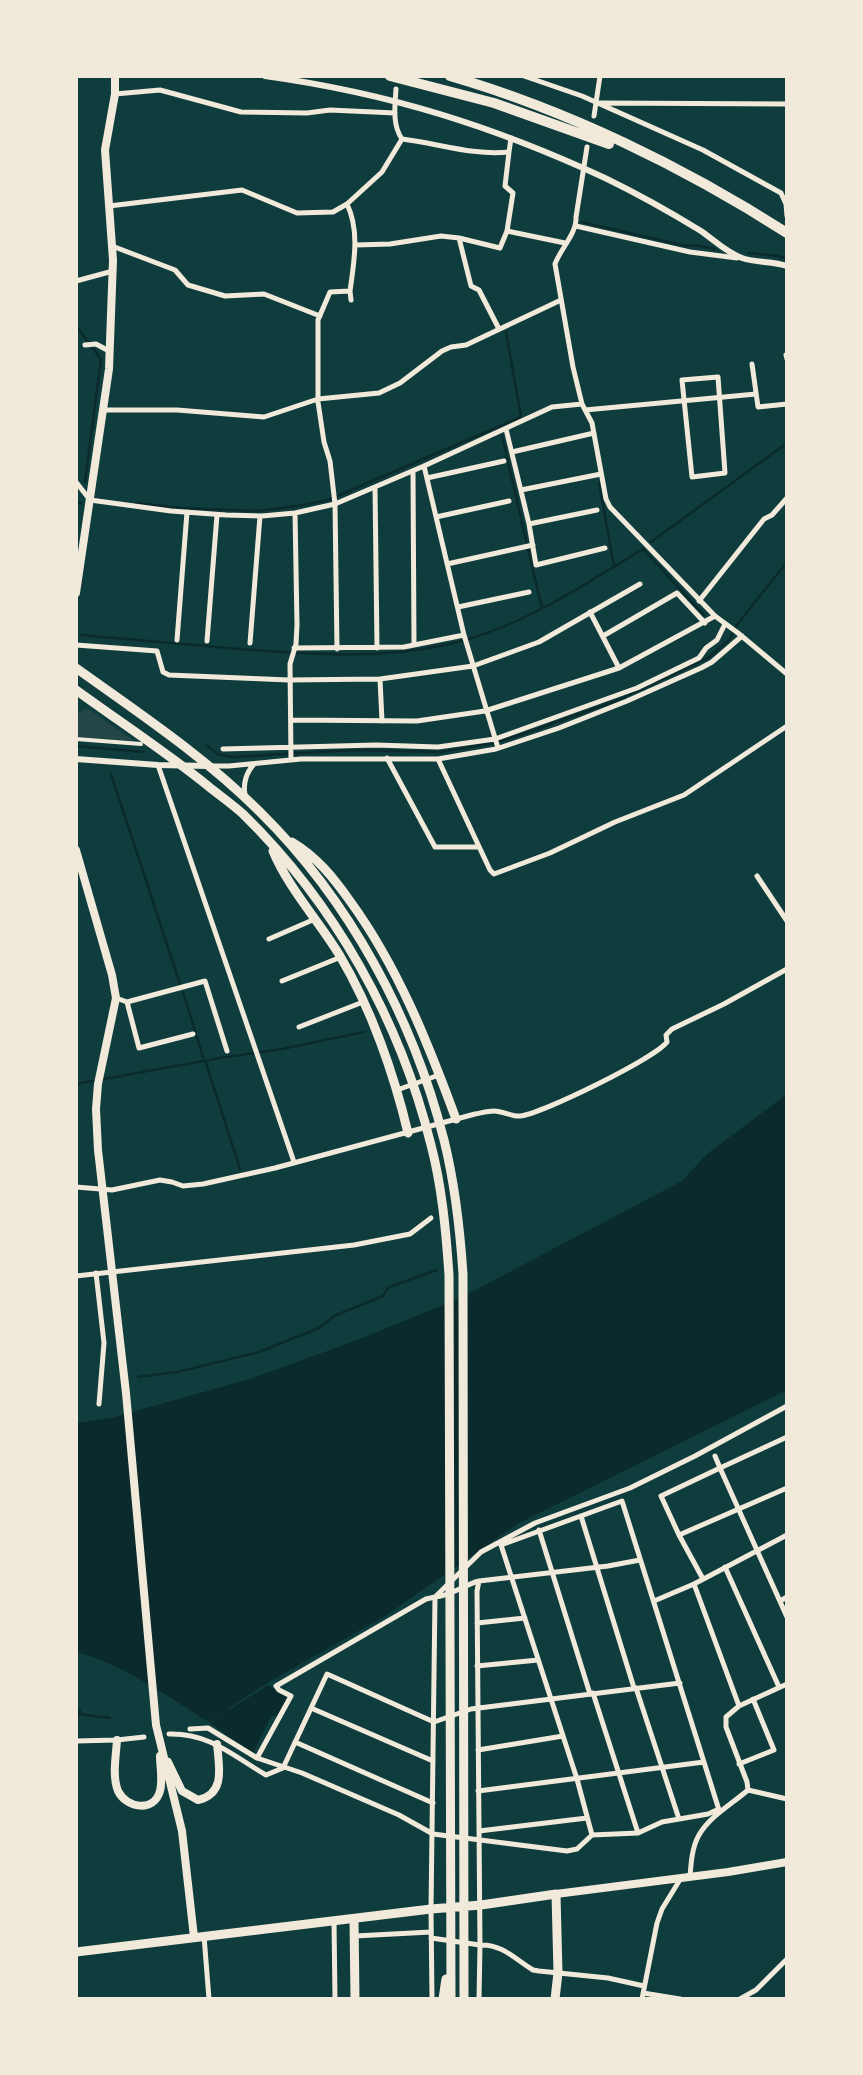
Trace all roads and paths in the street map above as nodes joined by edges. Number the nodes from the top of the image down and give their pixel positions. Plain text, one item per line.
1 (115, 76) edge
2 (265, 76) edge
3 (390, 76) edge
4 (450, 76) edge
5 (524, 76) edge
6 (600, 77) edge
7 (396, 89) dead end
8 (115, 94) junction
9 (396, 101) junction
10 (597, 102) junction
11 (787, 104) edge
12 (394, 113) junction
13 (594, 116) dead end
14 (512, 138) junction
15 (402, 139) junction
16 (586, 148) dead end
17 (508, 152) junction
18 (583, 169) junction
19 (702, 183) junction
20 (347, 204) junction
21 (110, 206) junction
22 (787, 216) edge
23 (576, 226) junction
24 (507, 231) junction
25 (787, 233) edge
26 (459, 238) junction
27 (565, 243) junction
28 (356, 245) junction
29 (112, 246) junction
30 (743, 258) junction
31 (787, 266) edge
32 (113, 271) junction
33 (76, 281) edge
34 (350, 291) junction
35 (351, 300) dead end
36 (561, 300) junction
37 (320, 316) junction
38 (499, 329) junction
39 (85, 345) dead end
40 (110, 351) junction
41 (752, 364) dead end
42 (756, 394) junction
43 (720, 397) junction
44 (318, 399) junction
45 (684, 400) junction
46 (582, 404) junction
47 (787, 404) edge
48 (103, 410) junction
49 (585, 410) junction
50 (506, 429) junction
51 (594, 433) junction
52 (512, 452) junction
53 (504, 461) dead end
54 (424, 466) junction
55 (413, 471) junction
56 (601, 474) junction
57 (427, 478) junction
58 (76, 482) edge
59 (376, 487) junction
60 (521, 490) junction
61 (787, 498) edge
62 (90, 500) junction
63 (509, 502) dead end
64 (335, 504) junction
65 (597, 510) dead end
66 (187, 512) junction
67 (294, 512) junction
68 (217, 514) junction
69 (260, 516) junction
70 (436, 517) junction
71 (530, 524) junction
72 (533, 545) junction
73 (605, 548) dead end
74 (448, 564) junction
75 (640, 584) dead end
76 (529, 592) dead end
77 (76, 594) edge
78 (699, 601) junction
79 (458, 607) junction
80 (590, 612) junction
81 (715, 616) junction
82 (705, 622) junction
83 (725, 624) junction
84 (603, 636) junction
85 (742, 636) junction
86 (464, 638) junction
87 (177, 640) dead end
88 (206, 641) dead end
89 (250, 643) dead end
90 (76, 645) edge
91 (414, 645) junction
92 (378, 648) junction
93 (294, 649) junction
94 (337, 649) junction
95 (704, 660) junction
96 (473, 666) junction
97 (76, 668) edge
98 (619, 668) junction
99 (787, 674) edge
100 (380, 679) junction
101 (289, 680) junction
102 (76, 690) edge
103 (485, 711) junction
104 (292, 720) junction
105 (382, 722) junction
106 (787, 726) edge
107 (76, 740) edge
108 (496, 743) junction
109 (141, 744) dead end
110 (223, 749) dead end
111 (292, 753) junction
112 (387, 758) junction
113 (76, 759) edge
114 (438, 759) junction
115 (255, 764) junction
116 (158, 765) junction
117 (183, 765) junction
118 (209, 766) junction
119 (245, 798) junction
120 (285, 838) junction
121 (268, 841) junction
122 (479, 846) junction
123 (76, 850) edge
124 (757, 876) dead end
125 (315, 919) junction
126 (787, 921) edge
127 (269, 939) dead end
128 (341, 957) junction
129 (787, 970) edge
130 (282, 981) dead end
131 (116, 998) junction
132 (127, 1002) junction
133 (363, 1002) junction
134 (299, 1027) dead end
135 (193, 1034) dead end
136 (226, 1051) dead end
137 (439, 1075) junction
138 (397, 1090) junction
139 (456, 1119) junction
140 (408, 1132) junction
141 (294, 1162) junction
142 (76, 1187) edge
143 (102, 1188) junction
144 (430, 1218) dead end
145 (112, 1271) junction
146 (96, 1273) junction
147 (76, 1276) edge
148 (99, 1404) dead end
149 (787, 1406) edge
150 (787, 1437) edge
151 (715, 1456) dead end
152 (720, 1468) junction
153 (787, 1488) edge
154 (739, 1510) junction
155 (580, 1516) junction
156 (539, 1530) junction
157 (787, 1535) edge
158 (679, 1536) junction
159 (757, 1550) junction
160 (640, 1560) junction
161 (725, 1567) junction
162 (596, 1568) junction
163 (553, 1573) junction
164 (512, 1578) junction
165 (703, 1579) junction
166 (479, 1581) junction
167 (694, 1584) junction
168 (435, 1597) junction
169 (787, 1597) edge
170 (654, 1601) junction
171 (780, 1601) junction
172 (787, 1617) edge
173 (525, 1618) junction
174 (477, 1624) junction
175 (538, 1660) junction
176 (477, 1666) junction
177 (680, 1683) junction
178 (787, 1684) edge
179 (780, 1687) junction
180 (635, 1688) junction
181 (591, 1693) junction
182 (550, 1698) junction
183 (753, 1699) junction
184 (739, 1706) junction
185 (312, 1708) junction
186 (477, 1708) junction
187 (434, 1722) junction
188 (190, 1729) dead end
189 (169, 1734) dead end
190 (563, 1736) junction
191 (144, 1737) dead end
192 (117, 1740) junction
193 (76, 1741) edge
194 (295, 1742) junction
195 (160, 1744) junction
196 (217, 1744) junction
197 (478, 1750) junction
198 (258, 1758) junction
199 (433, 1761) junction
200 (704, 1762) junction
201 (739, 1764) junction
202 (284, 1768) junction
203 (662, 1768) junction
204 (619, 1773) junction
205 (577, 1779) junction
206 (748, 1790) junction
207 (478, 1791) junction
208 (787, 1799) edge
209 (433, 1803) junction
210 (719, 1811) junction
211 (587, 1818) junction
212 (678, 1819) junction
213 (479, 1831) junction
214 (638, 1833) junction
215 (433, 1834) junction
216 (592, 1835) junction
217 (479, 1840) junction
218 (787, 1862) edge
219 (690, 1877) junction
220 (681, 1878) junction
221 (556, 1894) junction
222 (481, 1906) junction
223 (431, 1909) junction
224 (354, 1919) junction
225 (334, 1921) junction
226 (464, 1931) junction
227 (431, 1932) junction
228 (451, 1932) junction
229 (204, 1936) junction
230 (355, 1936) junction
231 (194, 1937) junction
232 (431, 1938) junction
233 (480, 1945) junction
234 (76, 1952) edge
235 (787, 1959) edge
236 (558, 1973) junction
237 (644, 1986) junction
238 (642, 1996) edge
239 (209, 1999) edge
240 (335, 1999) edge
241 (355, 1999) edge
242 (432, 1999) edge
243 (443, 1999) edge
244 (450, 1999) edge
245 (464, 1999) edge
246 (470, 1999) edge
247 (479, 1999) edge
248 (555, 1999) edge
249 (680, 1999) edge
250 (740, 1999) edge

1 - 8 main road
2 - 9 street
3 - 19 highway
4 - 19 highway
5 - 10 street
6 - 10 street
7 - 9 street
8 - 12 street
8 - 21 main road
9 - 12 street
9 - 14 street
10 - 11 street
10 - 13 street
10 - 22 street
12 - 15 street
14 - 17 street
14 - 18 street
15 - 17 street
15 - 20 street
16 - 18 street
17 - 24 street
18 - 23 street
18 - 30 street
19 - 25 highway
20 - 21 street
20 - 28 street
21 - 29 main road
23 - 27 street
23 - 30 street
24 - 26 street
24 - 27 street
26 - 28 street
26 - 38 street
27 - 36 street
28 - 34 street
29 - 32 main road
29 - 37 street
30 - 31 street
32 - 33 street
32 - 40 main road
34 - 35 street
34 - 37 street
36 - 38 street
36 - 46 street
37 - 44 street
38 - 44 street
39 - 40 street
40 - 48 main road
41 - 42 street
42 - 43 street
42 - 47 street
43 - 45 street
43 - 45 street
43 - 45 street
44 - 48 street
44 - 64 street
45 - 49 street
46 - 49 street
46 - 50 street
48 - 62 main road
49 - 51 street
50 - 52 street
50 - 54 street
51 - 52 street
51 - 56 street
52 - 60 street
53 - 57 street
54 - 55 street
54 - 57 street
55 - 59 street
55 - 91 street
56 - 60 street
56 - 78 street
57 - 70 street
58 - 62 street
59 - 64 street
59 - 92 street
60 - 71 street
61 - 78 street
62 - 66 street
62 - 77 main road
63 - 70 street
64 - 67 street
64 - 94 street
65 - 71 street
66 - 68 street
66 - 87 street
67 - 69 street
67 - 93 street
68 - 69 street
68 - 88 street
69 - 89 street
70 - 74 street
71 - 72 street
72 - 73 street
72 - 74 street
74 - 79 street
75 - 80 street
76 - 79 street
78 - 81 street
79 - 86 street
80 - 84 street
80 - 96 street
81 - 82 street
81 - 83 street
82 - 84 street
82 - 98 street
83 - 85 street
83 - 95 street
84 - 98 street
85 - 95 street
85 - 99 street
86 - 91 street
86 - 96 street
90 - 101 street
91 - 92 street
92 - 94 street
93 - 94 street
93 - 101 street
95 - 108 street
95 - 108 street
96 - 100 street
96 - 103 street
97 - 118 highway
98 - 103 street
100 - 101 street
100 - 105 street
101 - 104 street
102 - 117 highway
103 - 105 street
103 - 108 street
104 - 105 street
104 - 111 street
106 - 122 street
107 - 109 street
108 - 111 street
108 - 114 street
110 - 111 street
111 - 112 street
111 - 115 street
112 - 114 street
112 - 122 street
113 - 116 street
114 - 122 street
115 - 118 street
115 - 119 street
116 - 117 street
116 - 141 street
117 - 118 street
117 - 121 highway
118 - 119 highway
119 - 120 highway
120 - 137 highway
120 - 226 highway
121 - 125 highway
121 - 228 highway
123 - 131 main road
124 - 126 street
125 - 127 street
125 - 128 highway
128 - 130 street
128 - 133 highway
129 - 139 street
131 - 132 street
131 - 143 main road
132 - 135 street
132 - 136 street
133 - 134 street
133 - 138 highway
137 - 138 street
137 - 139 highway
138 - 140 highway
139 - 140 street
140 - 141 street
141 - 143 street
142 - 143 street
143 - 145 main road
144 - 145 street
145 - 146 street
145 - 195 main road
146 - 147 street
146 - 148 street
149 - 168 street
150 - 152 street
151 - 152 street
152 - 154 street
152 - 158 street
153 - 154 street
154 - 158 street
154 - 159 street
155 - 156 street
155 - 160 street
155 - 162 street
156 - 163 street
156 - 164 street
157 - 159 street
158 - 165 street
159 - 161 street
159 - 171 street
160 - 162 street
160 - 170 street
161 - 165 street
161 - 179 street
162 - 163 street
162 - 180 street
163 - 164 street
163 - 181 street
164 - 166 street
164 - 173 street
165 - 167 street
166 - 168 street
166 - 174 street
167 - 170 street
167 - 184 street
168 - 187 street
168 - 198 street
169 - 171 street
170 - 177 street
171 - 172 street
173 - 174 street
173 - 175 street
174 - 176 street
175 - 176 street
175 - 182 street
176 - 186 street
177 - 180 street
177 - 200 street
178 - 179 street
179 - 183 street
180 - 181 street
180 - 203 street
181 - 182 street
181 - 204 street
182 - 186 street
182 - 190 street
183 - 184 street
183 - 201 street
184 - 201 street
185 - 187 street
185 - 194 street
185 - 199 street
186 - 187 street
186 - 197 street
187 - 199 street
188 - 198 street
189 - 196 street
190 - 197 street
190 - 205 street
191 - 192 street
192 - 193 street
192 - 195 main road
194 - 202 street
194 - 209 street
195 - 196 main road
195 - 231 main road
196 - 202 street
197 - 207 street
198 - 202 street
199 - 209 street
200 - 203 street
200 - 210 street
201 - 206 street
202 - 215 street
203 - 204 street
203 - 212 street
204 - 205 street
204 - 214 street
205 - 207 street
205 - 211 street
206 - 208 street
206 - 210 street
207 - 213 street
209 - 215 street
210 - 212 street
210 - 219 street
211 - 213 street
211 - 216 street
212 - 214 street
213 - 217 street
214 - 216 street
215 - 217 street
215 - 223 street
216 - 217 street
217 - 222 street
218 - 219 main road
219 - 220 main road
220 - 221 main road
220 - 237 street
221 - 222 highway
221 - 236 highway
222 - 223 highway
222 - 233 street
223 - 224 highway
223 - 227 street
224 - 225 highway
224 - 230 highway
225 - 229 highway
225 - 240 street
226 - 245 highway
226 - 246 highway
227 - 230 street
227 - 232 street
228 - 243 highway
228 - 244 highway
229 - 231 highway
229 - 239 street
230 - 241 highway
231 - 234 highway
232 - 233 street
232 - 242 street
233 - 236 street
233 - 247 street
235 - 250 street
236 - 237 street
236 - 248 highway
237 - 238 street
238 - 249 street

